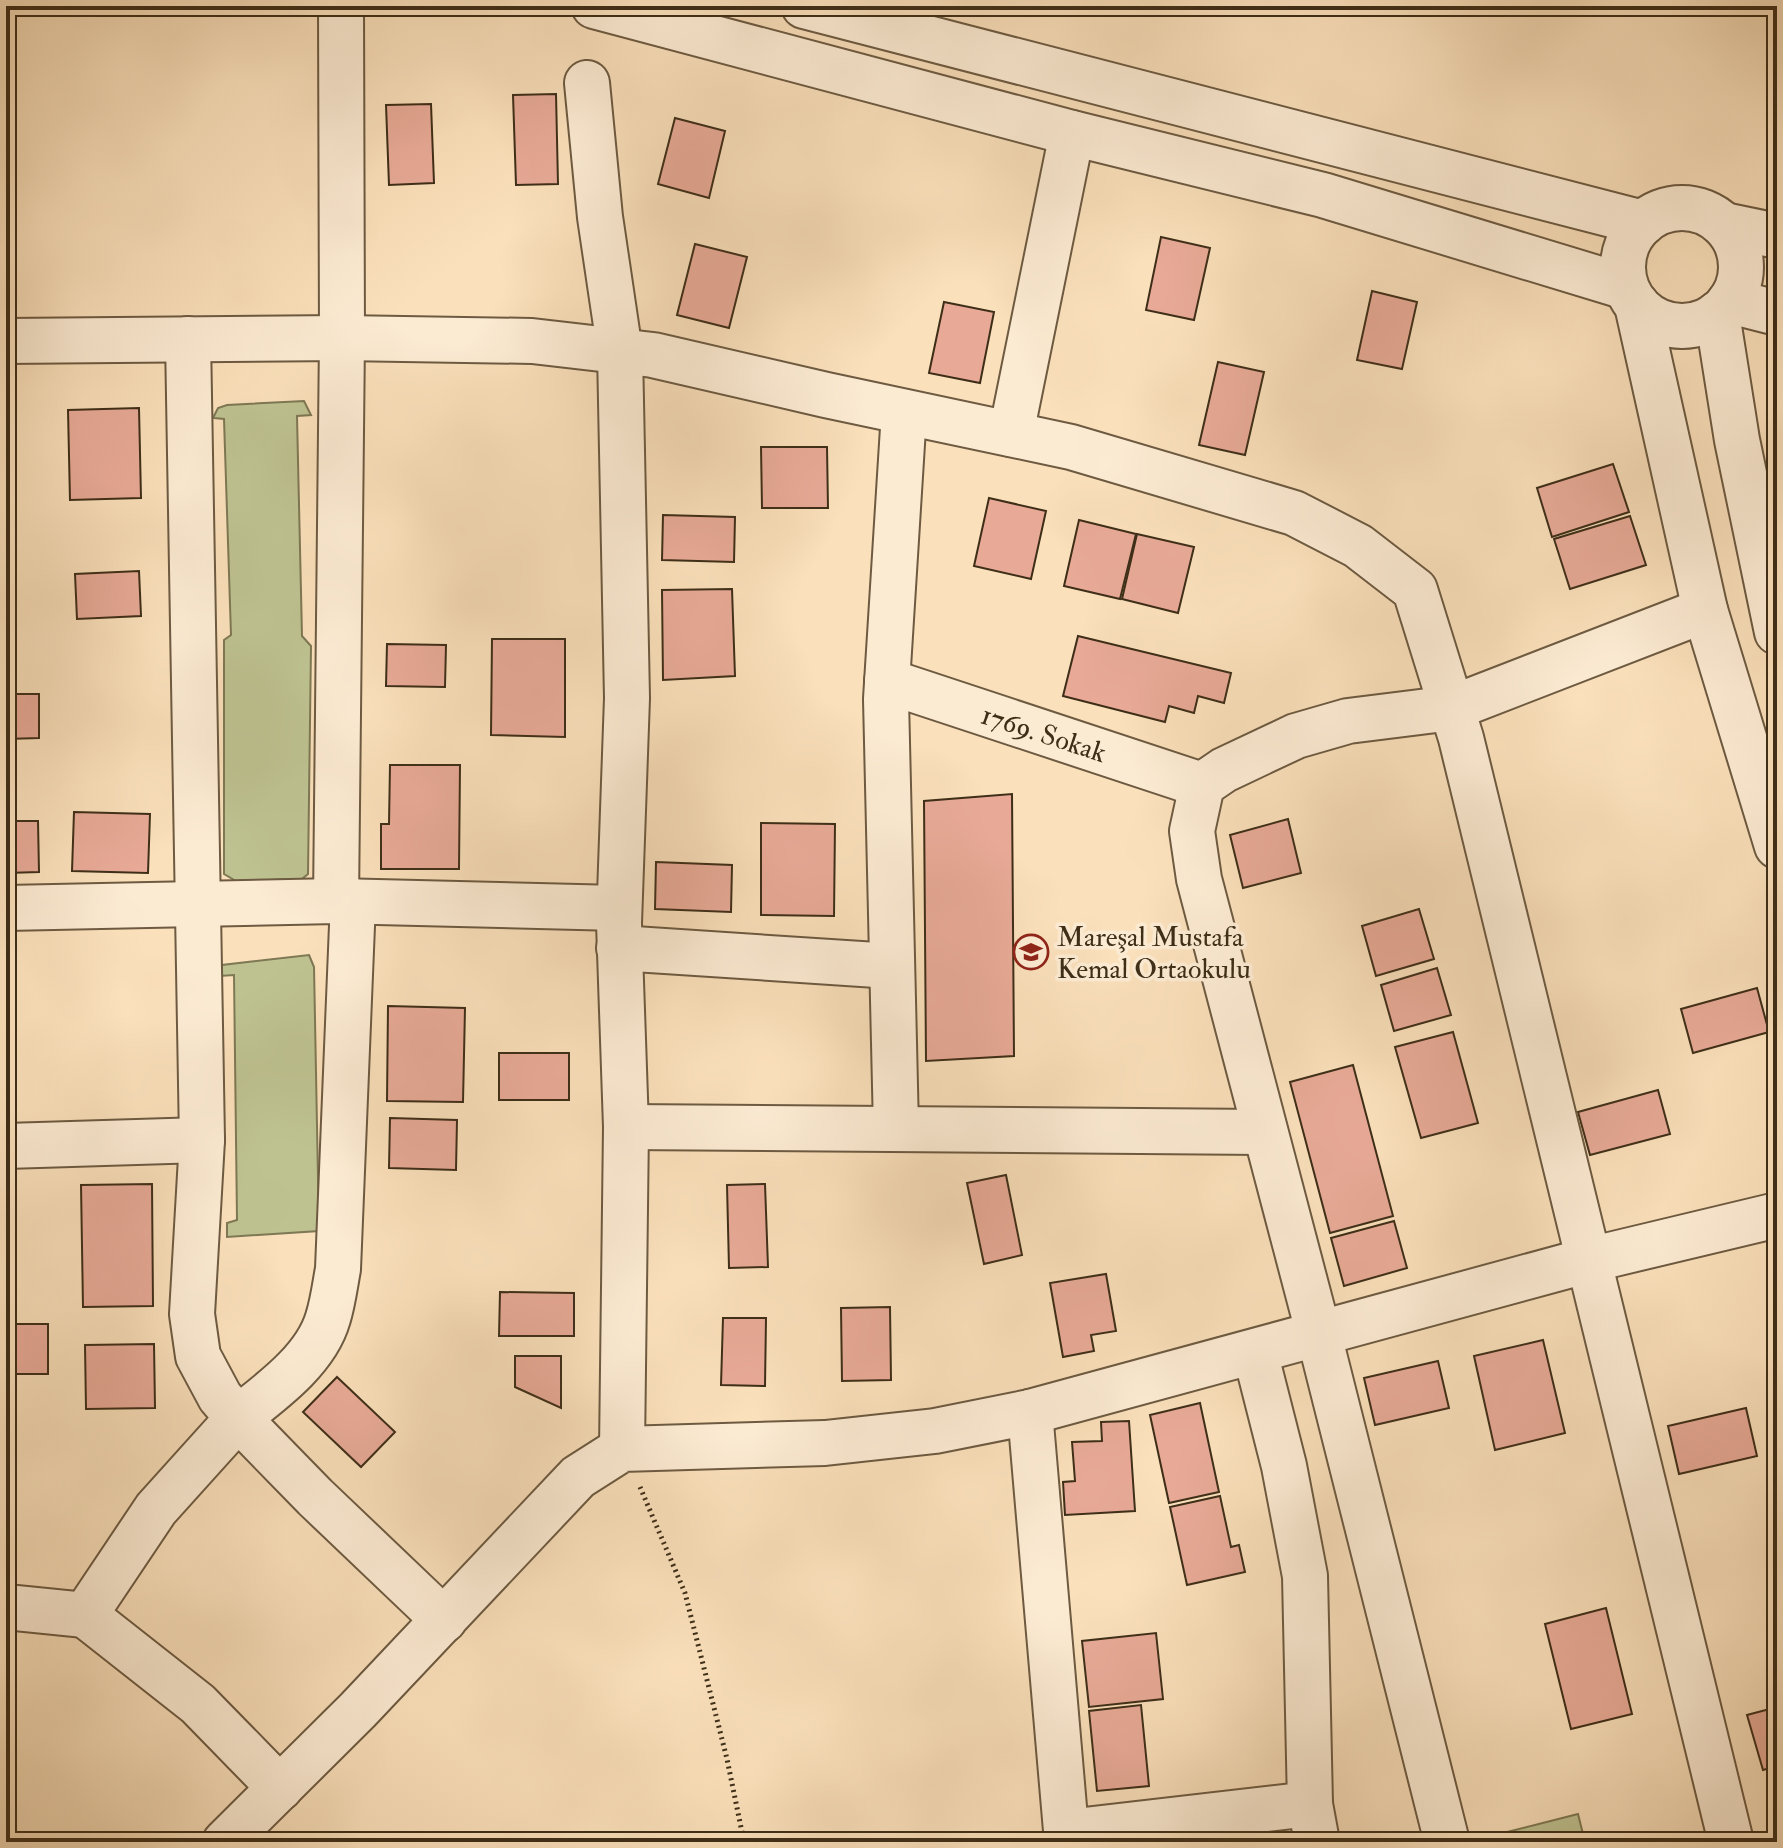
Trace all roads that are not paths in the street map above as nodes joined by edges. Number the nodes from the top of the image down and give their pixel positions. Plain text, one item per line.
1 (341, 6) edge
2 (594, 6) edge
3 (804, 6) edge
4 (587, 83) dead end
5 (1072, 133) junction
6 (1643, 223) junction
7 (1724, 225) junction
8 (1777, 236) edge
9 (1632, 296) junction
10 (1724, 308) junction
11 (1777, 313) edge
12 (342, 338) junction
13 (188, 339) junction
14 (6, 341) edge
15 (620, 352) junction
16 (904, 412) junction
17 (1011, 434) junction
18 (1705, 610) junction
19 (1777, 632) edge
20 (887, 681) junction
21 (1452, 708) junction
22 (1202, 785) junction
23 (1777, 846) edge
24 (344, 901) junction
25 (196, 904) junction
26 (6, 908) edge
27 (619, 928) junction
28 (892, 966) junction
29 (626, 1127) junction
30 (896, 1129) junction
31 (1264, 1132) junction
32 (202, 1140) junction
33 (6, 1146) edge
34 (1777, 1215) edge
35 (1589, 1260) junction
36 (1319, 1335) junction
37 (1255, 1352) junction
38 (1030, 1412) junction
39 (238, 1418) junction
40 (622, 1449) junction
41 (6, 1607) edge
42 (85, 1615) junction
43 (444, 1620) junction
44 (280, 1788) junction
45 (1314, 1823) edge
46 (1067, 1837) edge
47 (225, 1842) edge
48 (1447, 1842) edge
49 (1731, 1842) edge

1 - 12 street
2 - 5 street
3 - 6 street
4 - 15 street
5 - 9 street
5 - 17 street
6 - 7 street
6 - 9 street
7 - 8 street
7 - 10 street
9 - 10 street
9 - 18 street
10 - 11 street
10 - 19 street
12 - 13 street
12 - 15 street
12 - 24 street
13 - 14 street
13 - 25 street
15 - 16 street
15 - 27 street
16 - 17 street
16 - 20 street
17 - 21 street
18 - 21 street
18 - 23 street
20 - 22 street, 1769. Sokak
20 - 28 street
21 - 22 street
21 - 35 street
22 - 31 street
24 - 25 street
24 - 27 street
24 - 39 street
25 - 26 street
25 - 32 street
27 - 28 street
27 - 29 street
28 - 30 street
29 - 30 street
29 - 40 street
30 - 31 street
31 - 36 street
32 - 33 street
32 - 39 street
34 - 35 street
35 - 36 street
35 - 49 street
36 - 37 street
36 - 48 street
37 - 38 street
37 - 45 street
38 - 40 street
38 - 46 street
39 - 42 street
39 - 43 street
40 - 43 street
41 - 42 street
42 - 44 street
43 - 44 street
44 - 47 street
45 - 46 street

